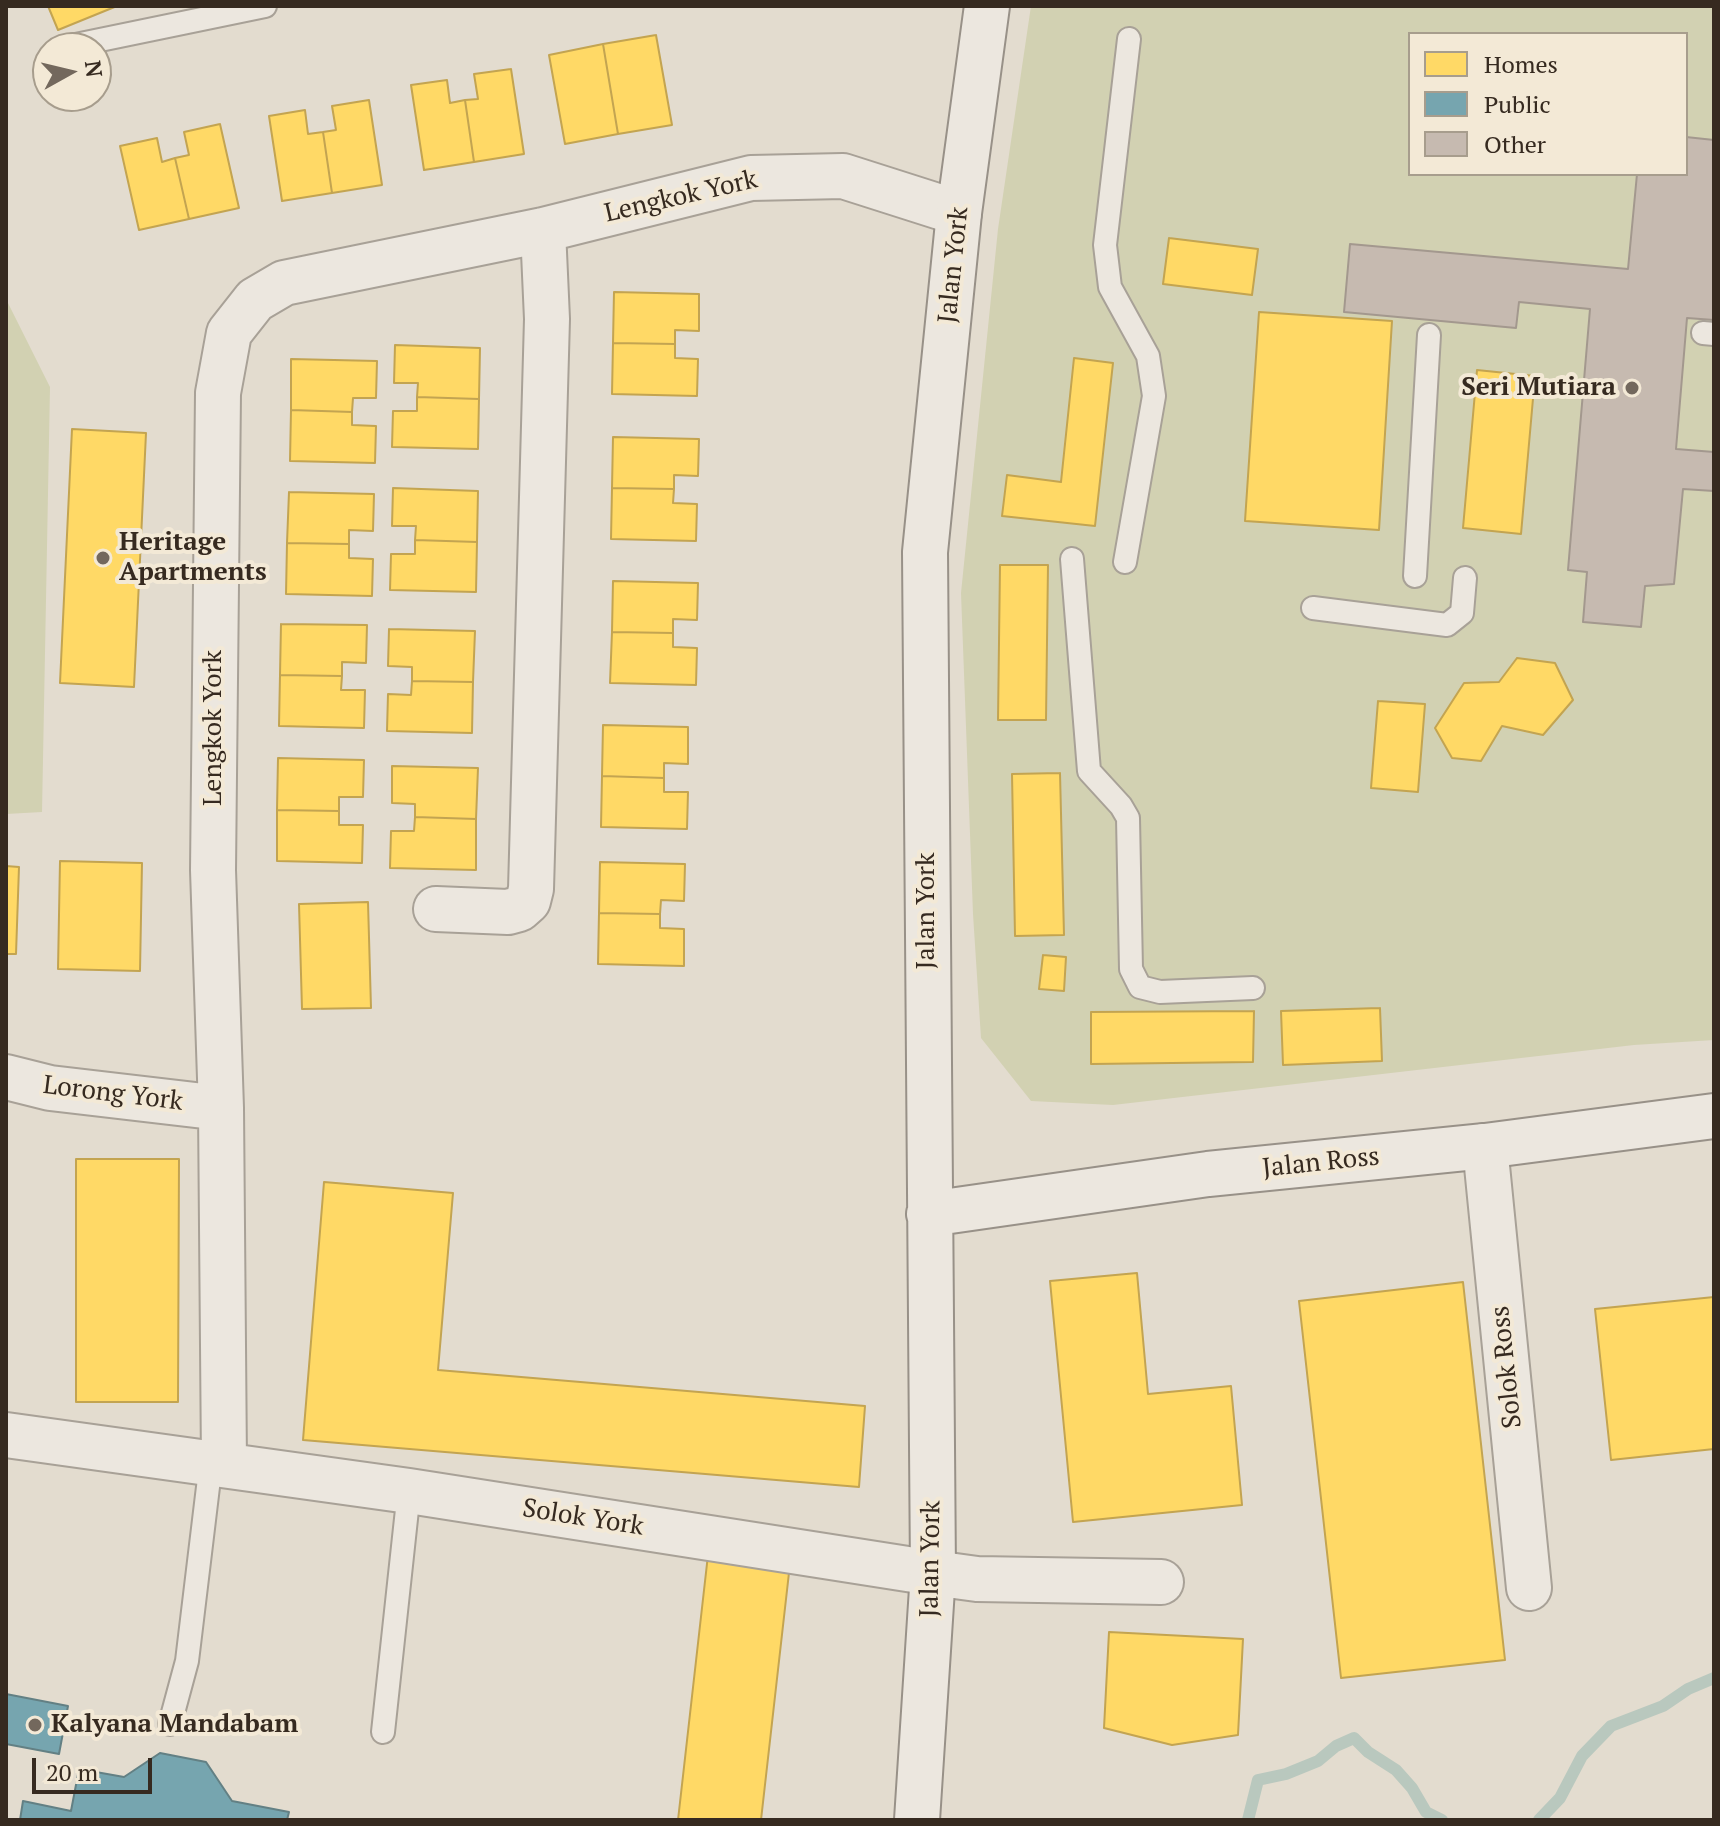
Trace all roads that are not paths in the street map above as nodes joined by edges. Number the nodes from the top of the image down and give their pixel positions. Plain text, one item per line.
1 (265, 6) edge
2 (987, 6) edge
3 (112, 38) edge
4 (1129, 39) dead end
5 (959, 213) junction
6 (543, 230) junction
7 (1429, 335) dead end
8 (1072, 559) dead end
9 (1125, 562) dead end
10 (1415, 576) dead end
11 (1465, 578) dead end
12 (1313, 608) dead end
13 (436, 909) dead end
14 (1253, 988) dead end
15 (6, 1077) edge
16 (221, 1108) junction
17 (1714, 1116) edge
18 (1485, 1146) junction
19 (929, 1214) junction
20 (6, 1435) edge
21 (217, 1463) junction
22 (409, 1491) junction
23 (933, 1573) junction
24 (1161, 1582) dead end
25 (1529, 1588) dead end
26 (170, 1724) dead end
27 (383, 1732) dead end
28 (917, 1820) edge

1 - 3 lane
2 - 5 street, Jalan York
4 - 9 lane
5 - 6 street, Lengkok York
5 - 19 street, Jalan York
6 - 13 street
6 - 16 street, Lengkok York
7 - 10 lane
8 - 14 lane
11 - 12 lane
15 - 16 street, Lorong York
16 - 21 street, Lengkok York
17 - 18 street, Jalan Ross
18 - 19 street, Jalan Ross
18 - 25 street, Solok Ross
19 - 23 street, Jalan York
20 - 21 street, Solok York
21 - 22 street, Solok York
21 - 26 lane
22 - 23 street, Solok York
22 - 27 lane
23 - 24 street, Solok York
23 - 28 street, Jalan York

